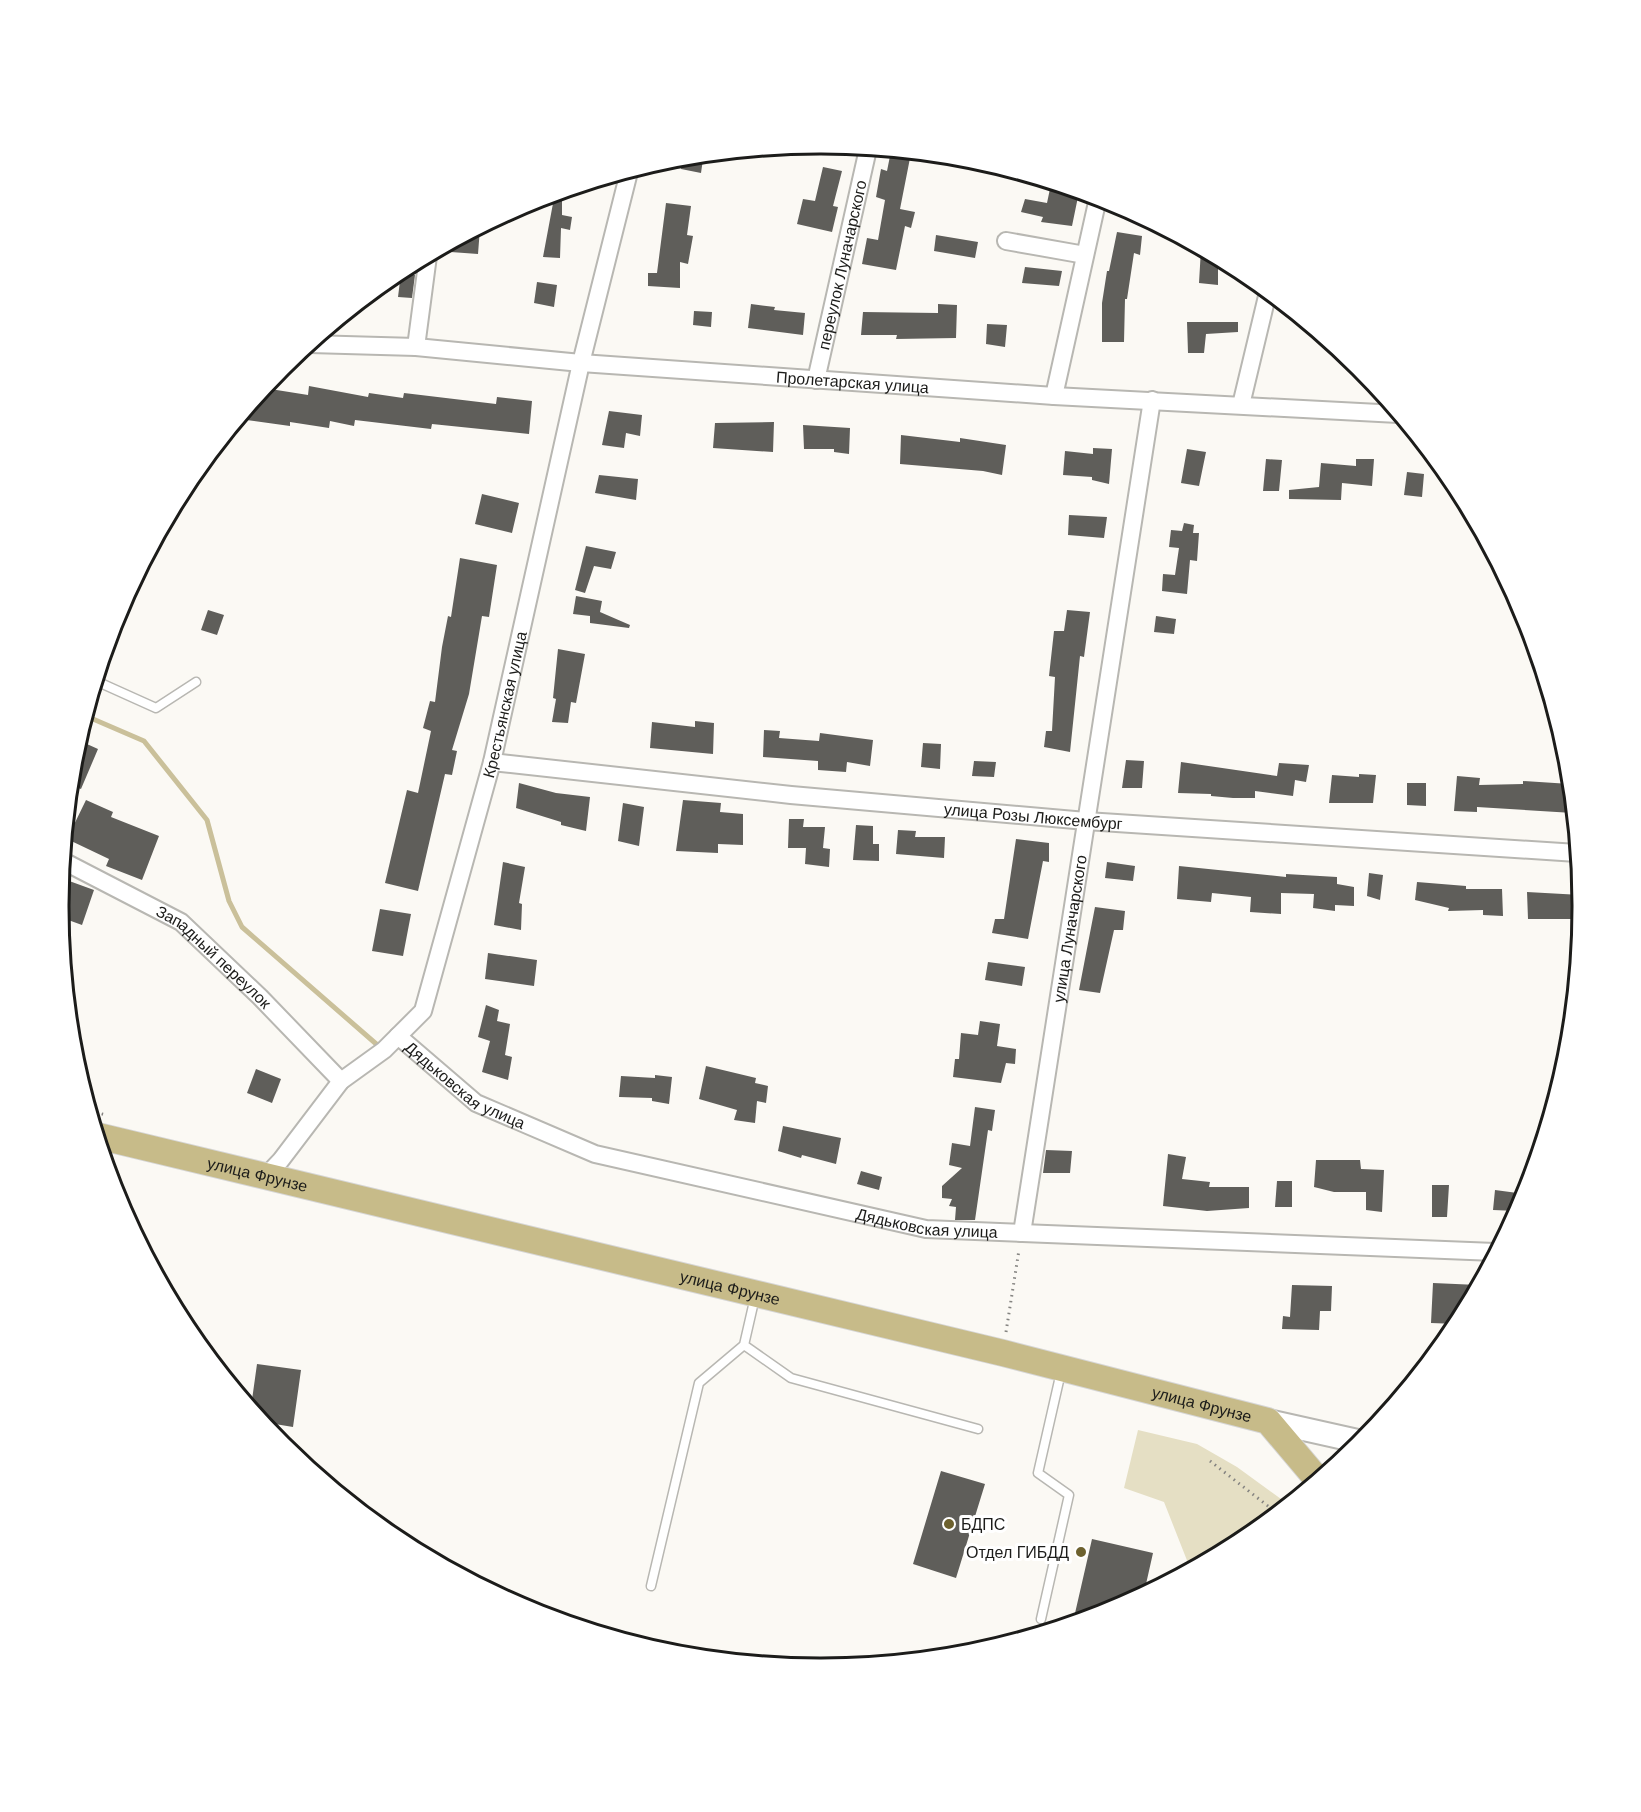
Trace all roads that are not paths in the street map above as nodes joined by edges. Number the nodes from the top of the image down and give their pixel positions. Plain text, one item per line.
1 (866, 156) edge
2 (627, 180) edge
3 (1096, 207) edge
4 (1006, 242) dead end
5 (1085, 255) junction
6 (427, 266) edge
7 (1266, 301) edge
8 (321, 344) edge
9 (416, 347) junction
10 (581, 363) junction
11 (816, 380) junction
12 (1054, 396) junction
13 (1152, 400) junction
14 (1241, 405) junction
15 (1388, 413) edge
16 (196, 682) dead end
17 (103, 684) edge
18 (492, 762) junction
19 (1086, 821) junction
20 (1570, 853) edge
21 (71, 865) edge
22 (398, 1036) junction
23 (341, 1081) junction
24 (106, 1138) edge
25 (265, 1177) junction
26 (1022, 1233) junction
27 (1487, 1252) edge
28 (756, 1294) junction
29 (744, 1345) junction
30 (1062, 1368) junction
31 (1268, 1421) junction
32 (978, 1430) dead end
33 (1350, 1439) edge
34 (1313, 1474) edge
35 (651, 1586) dead end
36 (1041, 1619) dead end

1 - 11 street, переулок Луначарского
2 - 10 street, Крестьянская улица
3 - 5 street
4 - 5 street
5 - 12 street
6 - 9 street
7 - 14 street
8 - 9 street, Пролетарская улица
9 - 10 street, Пролетарская улица
10 - 11 street, Пролетарская улица
10 - 18 street, Крестьянская улица
11 - 12 street, Пролетарская улица
12 - 13 street, Пролетарская улица
13 - 14 street, Пролетарская улица
13 - 19 street, улица Луначарского
14 - 15 street, Пролетарская улица
16 - 17 lane
18 - 19 street, улица Розы Люксембург
18 - 22 street, Крестьянская улица
19 - 20 street, улица Розы Люксембург
19 - 26 street, улица Луначарского
21 - 23 street, Западный переулок
22 - 23 street, Крестьянская улица
22 - 26 street, Дядьковская улица
23 - 25 street, Крестьянская улица
24 - 25 main road, улица Фрунзе
25 - 28 main road, улица Фрунзе
26 - 27 street, Дядьковская улица
28 - 29 lane
28 - 30 main road, улица Фрунзе
29 - 32 lane
29 - 35 lane
30 - 31 main road, улица Фрунзе
30 - 36 lane
31 - 33 main road, улица Фрунзе
31 - 34 main road

